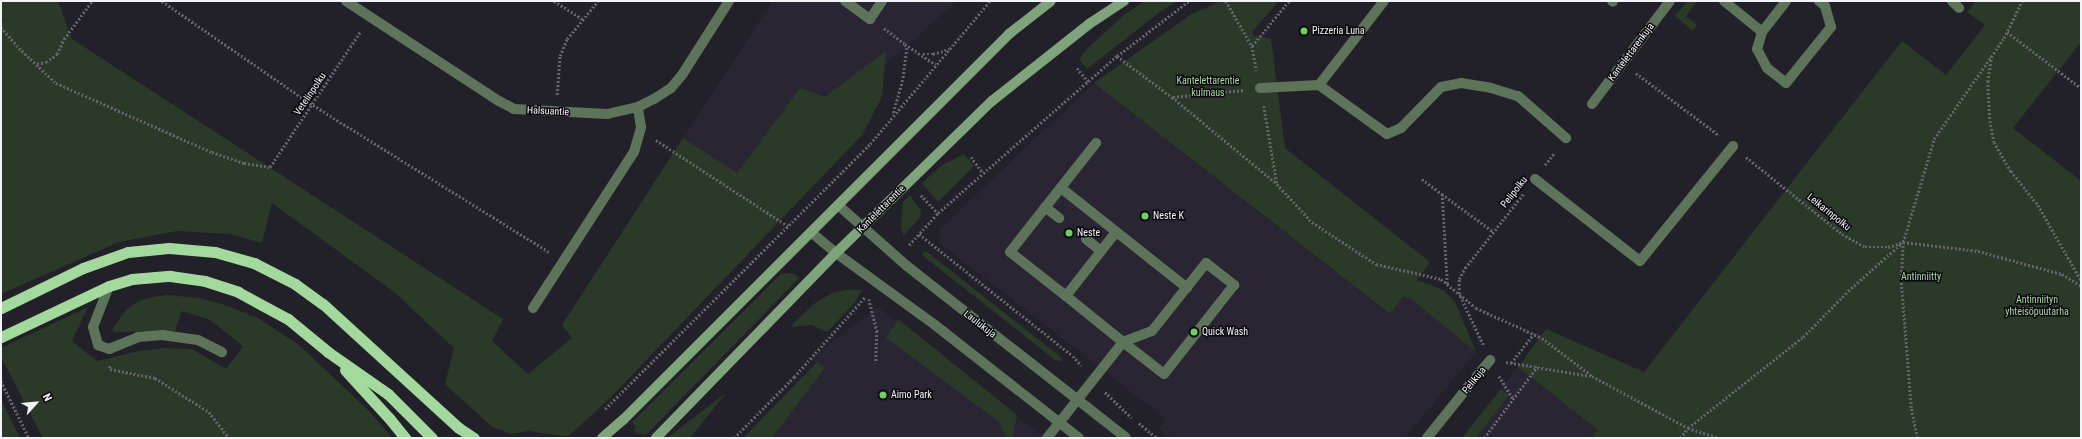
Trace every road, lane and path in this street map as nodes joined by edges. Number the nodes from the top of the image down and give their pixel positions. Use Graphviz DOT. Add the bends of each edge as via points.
graph roads {
  1 [pos="92,1"];
  2 [pos="162,1"];
  3 [pos="346,1"];
  4 [pos="554,1"];
  5 [pos="598,1"];
  6 [pos="729,1"];
  7 [pos="845,1"];
  8 [pos="882,1"];
  9 [pos="990,1"];
  10 [pos="1052,1"];
  11 [pos="1124,1"];
  12 [pos="1189,1"];
  13 [pos="1226,1"];
  14 [pos="1289,1"];
  15 [pos="1384,1"];
  16 [pos="1670,1"];
  17 [pos="1724,1"];
  18 [pos="1786,1"];
  19 [pos="1819,1"];
  20 [pos="2022,1"];
  21 [pos="583,19"];
  22 [pos="870,19"];
  23 [pos="1,28"];
  24 [pos="362,29"];
  25 [pos="1762,32"];
  26 [pos="2007,32"];
  27 [pos="905,44"];
  28 [pos="1252,46"];
  29 [pos="950,49"];
  30 [pos="923,54"];
  31 [pos="1117,56"];
  32 [pos="1992,56"];
  33 [pos="1622,63"];
  34 [pos="36,64"];
  35 [pos="936,65"];
  36 [pos="1077,68"];
  37 [pos="1088,81"];
  38 [pos="1319,85"];
  39 [pos="1260,88"];
  40 [pos="2081,88"];
  41 [pos="1172,97"];
  42 [pos="1592,104"];
  43 [pos="313,105"];
  44 [pos="638,107"];
  45 [pos="560,111"];
  46 [pos="1692,115"];
  47 [pos="893,117"];
  48 [pos="641,127"];
  49 [pos="1566,138"];
  50 [pos="1096,143"];
  51 [pos="1733,146"];
  52 [pos="970,157"];
  53 [pos="983,172"];
  54 [pos="1422,179"];
  55 [pos="1535,179"];
  56 [pos="1277,184"];
  57 [pos="1060,188"];
  58 [pos="1792,193"];
  59 [pos="1442,194"];
  60 [pos="838,205"];
  61 [pos="1045,207"];
  62 [pos="1060,218"];
  63 [pos="788,226"];
  64 [pos="863,226"];
  65 [pos="812,232"];
  66 [pos="1116,232"];
  67 [pos="1494,232"];
  68 [pos="1086,239"];
  69 [pos="1903,242"];
  70 [pos="1101,251"];
  71 [pos="836,253"];
  72 [pos="563,261"];
  73 [pos="2081,280"];
  74 [pos="1447,284"];
  75 [pos="109,286"];
  76 [pos="2081,286"];
  77 [pos="1187,288"];
  78 [pos="1459,294"];
  79 [pos="1066,296"];
  80 [pos="1,308"];
  81 [pos="533,308"];
  82 [pos="1534,334"];
  83 [pos="1,337"];
  84 [pos="1123,342"];
  85 [pos="109,349"];
  86 [pos="222,352"];
  87 [pos="328,352"];
  88 [pos="1490,360"];
  89 [pos="876,363"];
  90 [pos="1511,363"];
  91 [pos="1537,367"];
  92 [pos="1592,376"];
  93 [pos="1094,378"];
  94 [pos="1,381"];
  95 [pos="1078,399"];
  96 [pos="1514,400"];
  97 [pos="604,411"];
  98 [pos="1060,422"];
  99 [pos="1688,428"];
  100 [pos="29,438"];
  101 [pos="229,438"];
  102 [pos="405,438"];
  103 [pos="432,438"];
  104 [pos="474,438"];
  105 [pos="602,438"];
  106 [pos="656,438"];
  107 [pos="734,438"];
  108 [pos="1047,438"];
  109 [pos="1079,438"];
  110 [pos="1126,438"];
  111 [pos="1157,438"];
  112 [pos="1427,438"];
  113 [pos="1484,438"];
  114 [pos="1680,438"];
  115 [pos="1719,438"];
  116 [pos="1917,438"];
  1 -- 34 [label="path" via="64,39 57,54 46,62"];
  2 -- 43 [label="path"];
  3 -- 45 [label="street, Halsuantie" via="498,101 514,109"];
  4 -- 21 [label="path"];
  5 -- 21 [label="path"];
  6 -- 44 [label="street, Halsuantie" via="682,76 670,88"];
  7 -- 22 [label="street"];
  8 -- 22 [label="street"];
  9 -- 29 [label="path"];
  10 -- 60 [label="main road" via="1009,34"];
  11 -- 64 [label="main road, Kantelettarentie" via="1089,24 992,100"];
  12 -- 31 [label="path"];
  13 -- 28 [label="path"];
  14 -- 28 [label="path"];
  15 -- 38 [label="street"];
  16 -- 33 [label="street, Kantelettarenkuja"];
  17 -- 25 [label="street"];
  18 -- 25 [label="street"];
  19 -- 25 [label="street" via="1825,6 1830,27 1786,83 1767,68 1757,49"];
  20 -- 26 [label="path"];
  21 -- 45 [label="path" via="567,39 560,56 557,94"];
  22 -- 27 [label="path"];
  23 -- 34 [label="path"];
  24 -- 43 [label="path, Vetelinpolku"];
  26 -- 32 [label="path"];
  26 -- 40 [label="path"];
  27 -- 30 [label="path"];
  27 -- 47 [label="path" via="906,61"];
  28 -- 39 [label="path"];
  29 -- 30 [label="path"];
  29 -- 35 [label="path"];
  30 -- 35 [label="path"];
  31 -- 37 [label="path"];
  31 -- 41 [label="path"];
  32 -- 69 [label="path" via="1934,139"];
  32 -- 73 [label="path" via="1988,81 1994,142 2011,170 2038,205"];
  33 -- 42 [label="street, Kantelettarenkuja"];
  33 -- 46 [label="path"];
  34 -- 43 [label="path, Vetelinpolku" via="56,83 142,122 212,152 244,163 270,167"];
  35 -- 47 [label="path"];
  36 -- 37 [label="path"];
  37 -- 53 [label="path"];
  38 -- 39 [label="street"];
  38 -- 49 [label="street" via="1387,134 1402,128 1441,87 1461,83 1518,96"];
  39 -- 41 [label="path"];
  39 -- 56 [label="path"];
  41 -- 56 [label="path"];
  43 -- 72 [label="path"];
  44 -- 45 [label="street, Halsuantie" via="607,114"];
  44 -- 48 [label="street"];
  47 -- 63 [label="path" via="870,144"];
  48 -- 63 [label="path" via="650,136"];
  48 -- 72 [label="street" via="634,152"];
  49 -- 55 [label="path, Pelipolku"];
  50 -- 57 [label="street"];
  51 -- 55 [label="street" via="1640,260"];
  52 -- 53 [label="path"];
  53 -- 93 [label="path" via="919,234 1073,356"];
  54 -- 59 [label="path"];
  55 -- 67 [label="path, Pelipolku"];
  56 -- 74 [label="path" via="1312,222 1376,264 1441,279"];
  57 -- 61 [label="street"];
  57 -- 66 [label="street"];
  58 -- 69 [label="path, Leikarinpolku" via="1842,234 1865,247 1888,247"];
  59 -- 67 [label="path"];
  59 -- 74 [label="path"];
  60 -- 64 [label="street, Laulukuja"];
  60 -- 65 [label="main road"];
  61 -- 62 [label="street"];
  61 -- 79 [label="street" via="1010,252"];
  63 -- 97 [label="path"];
  64 -- 71 [label="main road, Kantelettarentie"];
  64 -- 95 [label="street, Laulukuja" via="907,266"];
  65 -- 71 [label="street"];
  65 -- 105 [label="main road"];
  66 -- 70 [label="street"];
  66 -- 77 [label="street"];
  67 -- 78 [label="path, Pelipolku" via="1465,268 1459,279"];
  68 -- 70 [label="street"];
  69 -- 76 [label="path" via="1978,251 2062,274"];
  69 -- 99 [label="path" via="1848,291 1803,337"];
  69 -- 116 [label="path" via="1901,280 1911,408"];
  70 -- 79 [label="street"];
  71 -- 98 [label="street"];
  71 -- 106 [label="main road, Kantelettarentie"];
  72 -- 81 [label="street"];
  74 -- 78 [label="path"];
  75 -- 83 [label="highway"];
  75 -- 85 [label="street" via="93,327 98,345"];
  75 -- 87 [label="highway" via="132,279 170,276 205,281 238,292 288,320"];
  77 -- 84 [label="street" via="1152,331"];
  77 -- 84 [label="street" via="1206,263 1234,285 1164,374"];
  78 -- 82 [label="path" via="1482,311"];
  78 -- 88 [label="path, Pelikuja"];
  79 -- 84 [label="street"];
  80 -- 104 [label="highway" via="83,268 128,252 169,248 215,252 254,263 295,284 323,304 459,428"];
  82 -- 90 [label="path"];
  82 -- 92 [label="path"];
  84 -- 93 [label="street"];
  85 -- 86 [label="street" via="138,337 162,335 198,340"];
  85 -- 101 [label="path" via="110,370 155,378 209,412"];
  87 -- 102 [label="highway"];
  87 -- 103 [label="highway" via="388,394"];
  88 -- 90 [label="path"];
  88 -- 96 [label="path"];
  88 -- 112 [label="street, Pelikuja"];
  89 -- 107 [label="path" via="877,331 868,294 794,377"];
  90 -- 91 [label="path"];
  91 -- 92 [label="path"];
  91 -- 96 [label="path"];
  92 -- 99 [label="path"];
  93 -- 95 [label="street"];
  93 -- 111 [label="path" via="1111,398"];
  94 -- 100 [label="path"];
  95 -- 98 [label="street"];
  95 -- 110 [label="street, Laulukuja"];
  96 -- 113 [label="path"];
  98 -- 108 [label="street"];
  98 -- 109 [label="street"];
  99 -- 114 [label="path"];
  99 -- 115 [label="path"];
}
